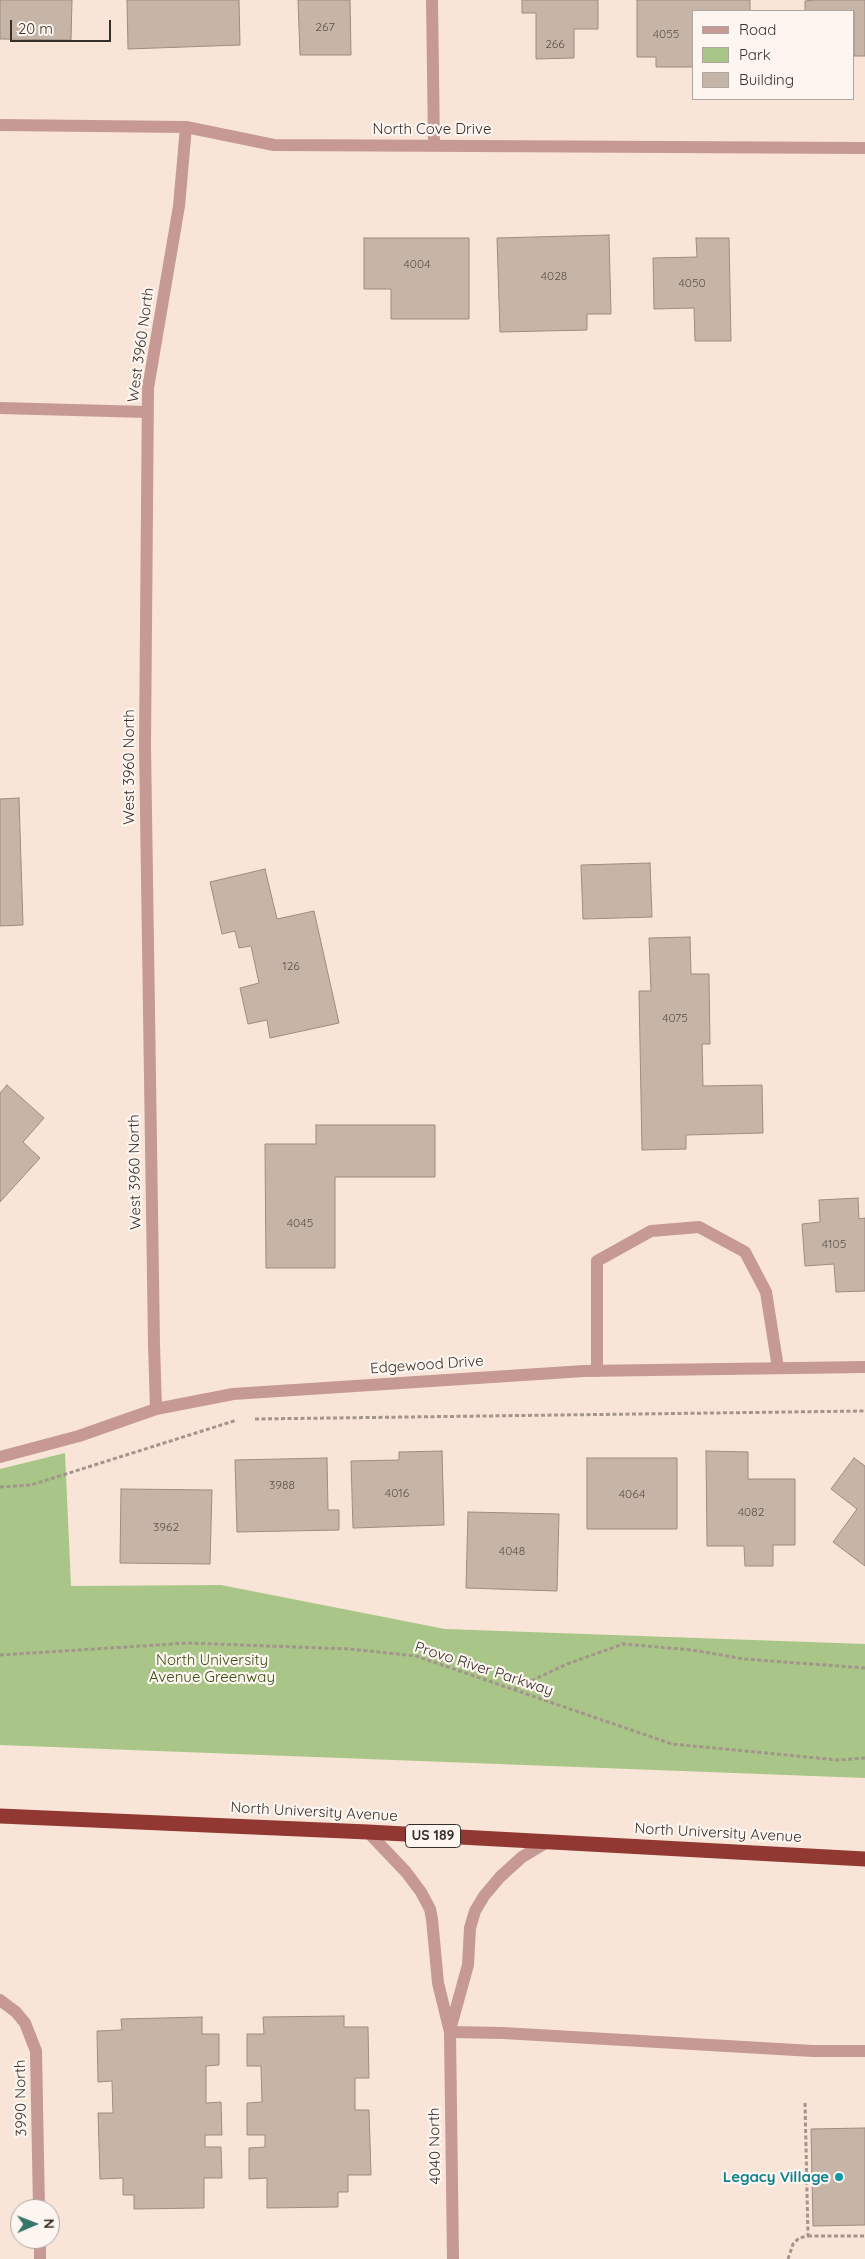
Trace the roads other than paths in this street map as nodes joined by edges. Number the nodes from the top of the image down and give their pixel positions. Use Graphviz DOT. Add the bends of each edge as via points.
graph roads {
  1 [pos="432,0"];
  2 [pos="0,125"];
  3 [pos="186,127"];
  4 [pos="434,145"];
  5 [pos="865,148"];
  6 [pos="0,408"];
  7 [pos="148,412"];
  8 [pos="865,1367"];
  9 [pos="778,1368"];
  10 [pos="597,1371"];
  11 [pos="156,1409"];
  12 [pos="0,1457"];
  13 [pos="0,1816"];
  14 [pos="368,1832"];
  15 [pos="547,1842"];
  16 [pos="865,1859"];
  17 [pos="0,2000"];
  18 [pos="450,2032"];
  19 [pos="865,2051"];
  20 [pos="39,2199"];
  21 [pos="453,2259"];
  1 -- 4 [label="street"];
  2 -- 3 [label="street, North Cove Drive"];
  3 -- 4 [label="street, North Cove Drive" via="274,145"];
  3 -- 7 [label="street, West 3960 North" via="179,206 148,388"];
  4 -- 5 [label="street, North Cove Drive"];
  6 -- 7 [label="street"];
  7 -- 11 [label="street, West 3960 North" via="145,745"];
  8 -- 9 [label="street, Edgewood Drive"];
  9 -- 10 [label="street, Edgewood Drive"];
  9 -- 10 [label="street" via="766,1292 745,1252 700,1227 651,1231 597,1261"];
  10 -- 11 [label="street, Edgewood Drive" via="233,1394"];
  11 -- 12 [label="street, Edgewood Drive" via="79,1436"];
  13 -- 14 [label="highway, North University Avenue / US 189"];
  14 -- 15 [label="highway, North University Avenue / US 189"];
  14 -- 18 [label="street, 4040 North" via="406,1872 430,1909 438,1984"];
  15 -- 16 [label="highway, North University Avenue / US 189"];
  15 -- 18 [label="street, 4040 North" via="522,1857 500,1877 475,1911 470,1928 468,1965"];
  17 -- 20 [label="street, 3990 North" via="25,2024 36,2051"];
  18 -- 19 [label="street"];
  18 -- 21 [label="street, 4040 North"];
}
